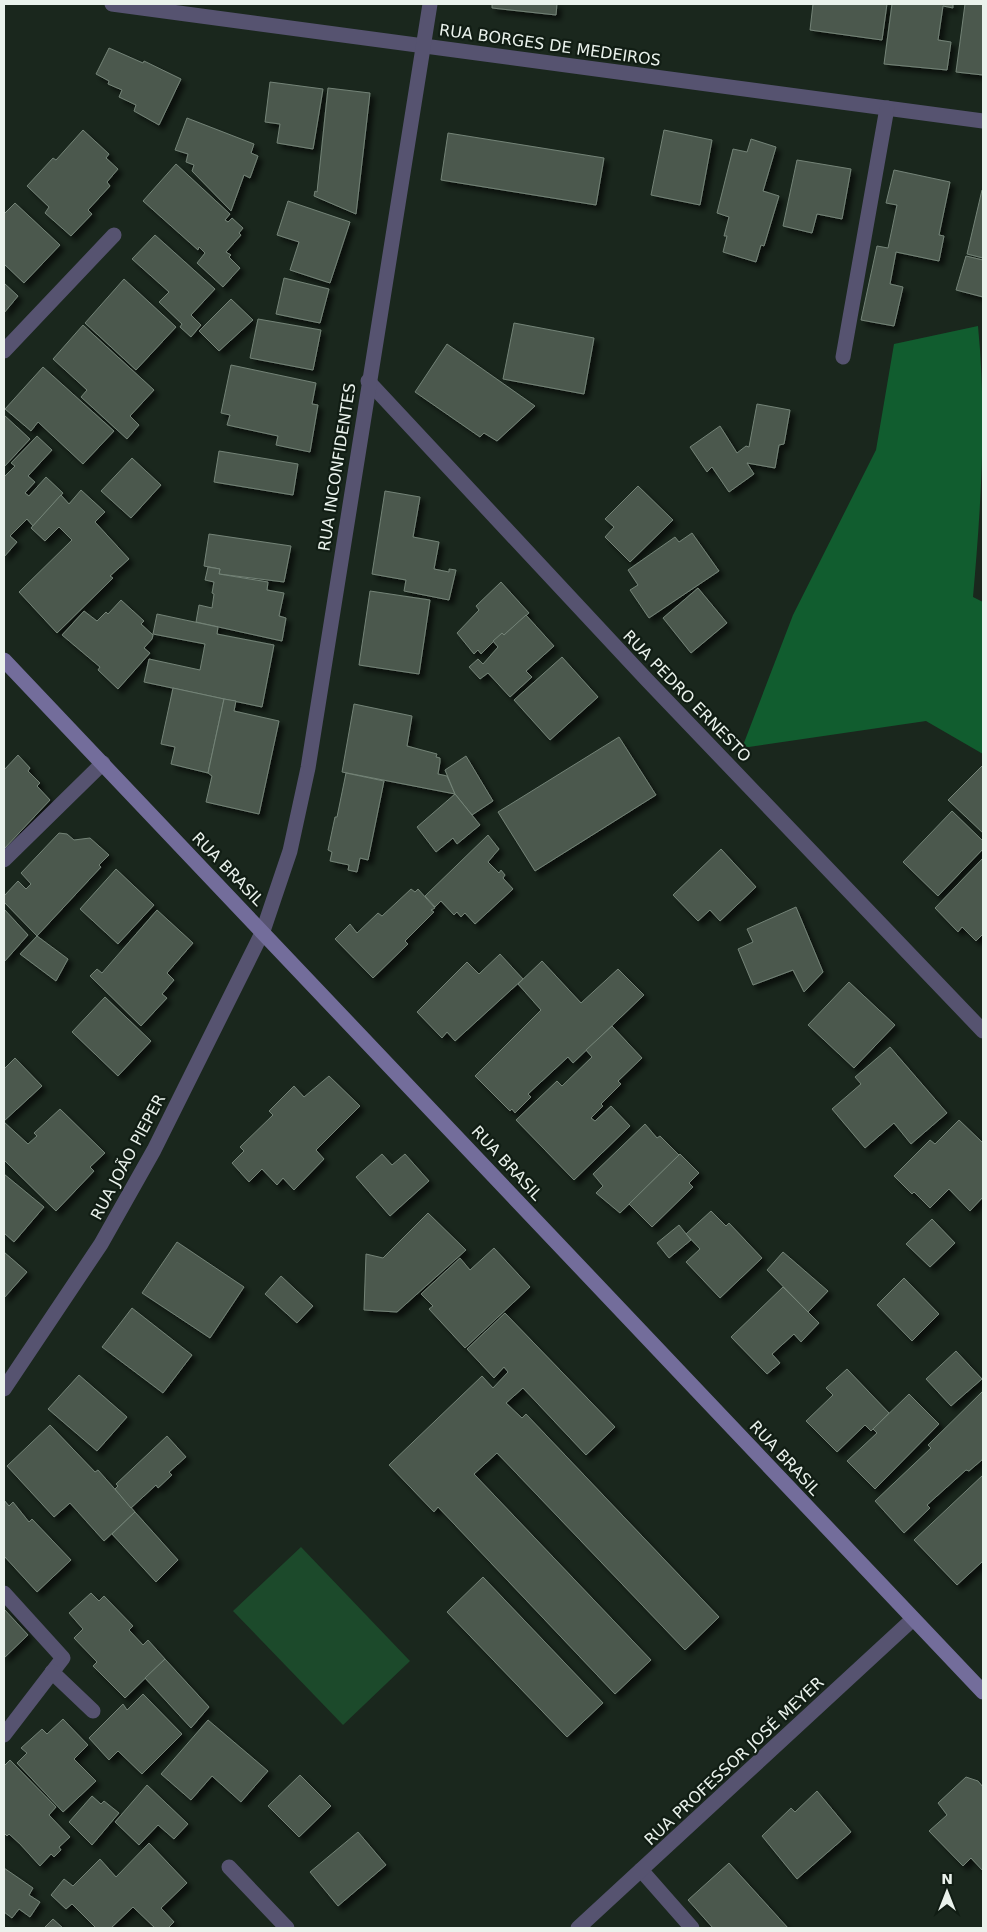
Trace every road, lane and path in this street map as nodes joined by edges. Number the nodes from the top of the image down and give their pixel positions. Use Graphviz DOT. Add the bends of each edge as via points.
graph roads {
  1 [pos="112,4"];
  2 [pos="430,4"];
  3 [pos="423,46"];
  4 [pos="887,108"];
  5 [pos="983,121"];
  6 [pos="114,235"];
  7 [pos="4,350"];
  8 [pos="843,356"];
  9 [pos="368,381"];
  10 [pos="4,660"];
  11 [pos="103,763"];
  12 [pos="4,860"];
  13 [pos="263,931"];
  14 [pos="983,1031"];
  15 [pos="4,1389"];
  16 [pos="4,1593"];
  17 [pos="913,1620"];
  18 [pos="52,1672"];
  19 [pos="983,1692"];
  20 [pos="93,1711"];
  21 [pos="4,1735"];
  22 [pos="229,1867"];
  23 [pos="641,1870"];
  24 [pos="287,1928"];
  25 [pos="578,1928"];
  26 [pos="692,1928"];
  1 -- 3 [label="street, RUA BORGES DE MEDEIROS"];
  2 -- 3 [label="street, RUA INCONFIDENTES"];
  3 -- 4 [label="street, RUA BORGES DE MEDEIROS"];
  3 -- 9 [label="street, RUA INCONFIDENTES"];
  4 -- 5 [label="street, RUA BORGES DE MEDEIROS"];
  4 -- 8 [label="street"];
  6 -- 7 [label="street"];
  9 -- 13 [label="street, RUA INCONFIDENTES" via="308,768 290,851"];
  9 -- 14 [label="street, RUA PEDRO ERNESTO"];
  10 -- 11 [label="street, RUA BRASIL"];
  11 -- 12 [label="street"];
  11 -- 13 [label="street, RUA BRASIL"];
  13 -- 15 [label="street, RUA JOÃO PIEPER" via="154,1150 101,1244"];
  13 -- 17 [label="street, RUA BRASIL"];
  16 -- 18 [label="street" via="64,1658"];
  17 -- 19 [label="street, RUA BRASIL"];
  17 -- 23 [label="street, RUA PROFESSOR JOSÉ MEYER"];
  18 -- 20 [label="street"];
  18 -- 21 [label="street"];
  22 -- 24 [label="street"];
  23 -- 25 [label="street, RUA PROFESSOR JOSÉ MEYER"];
  23 -- 26 [label="street"];
}
